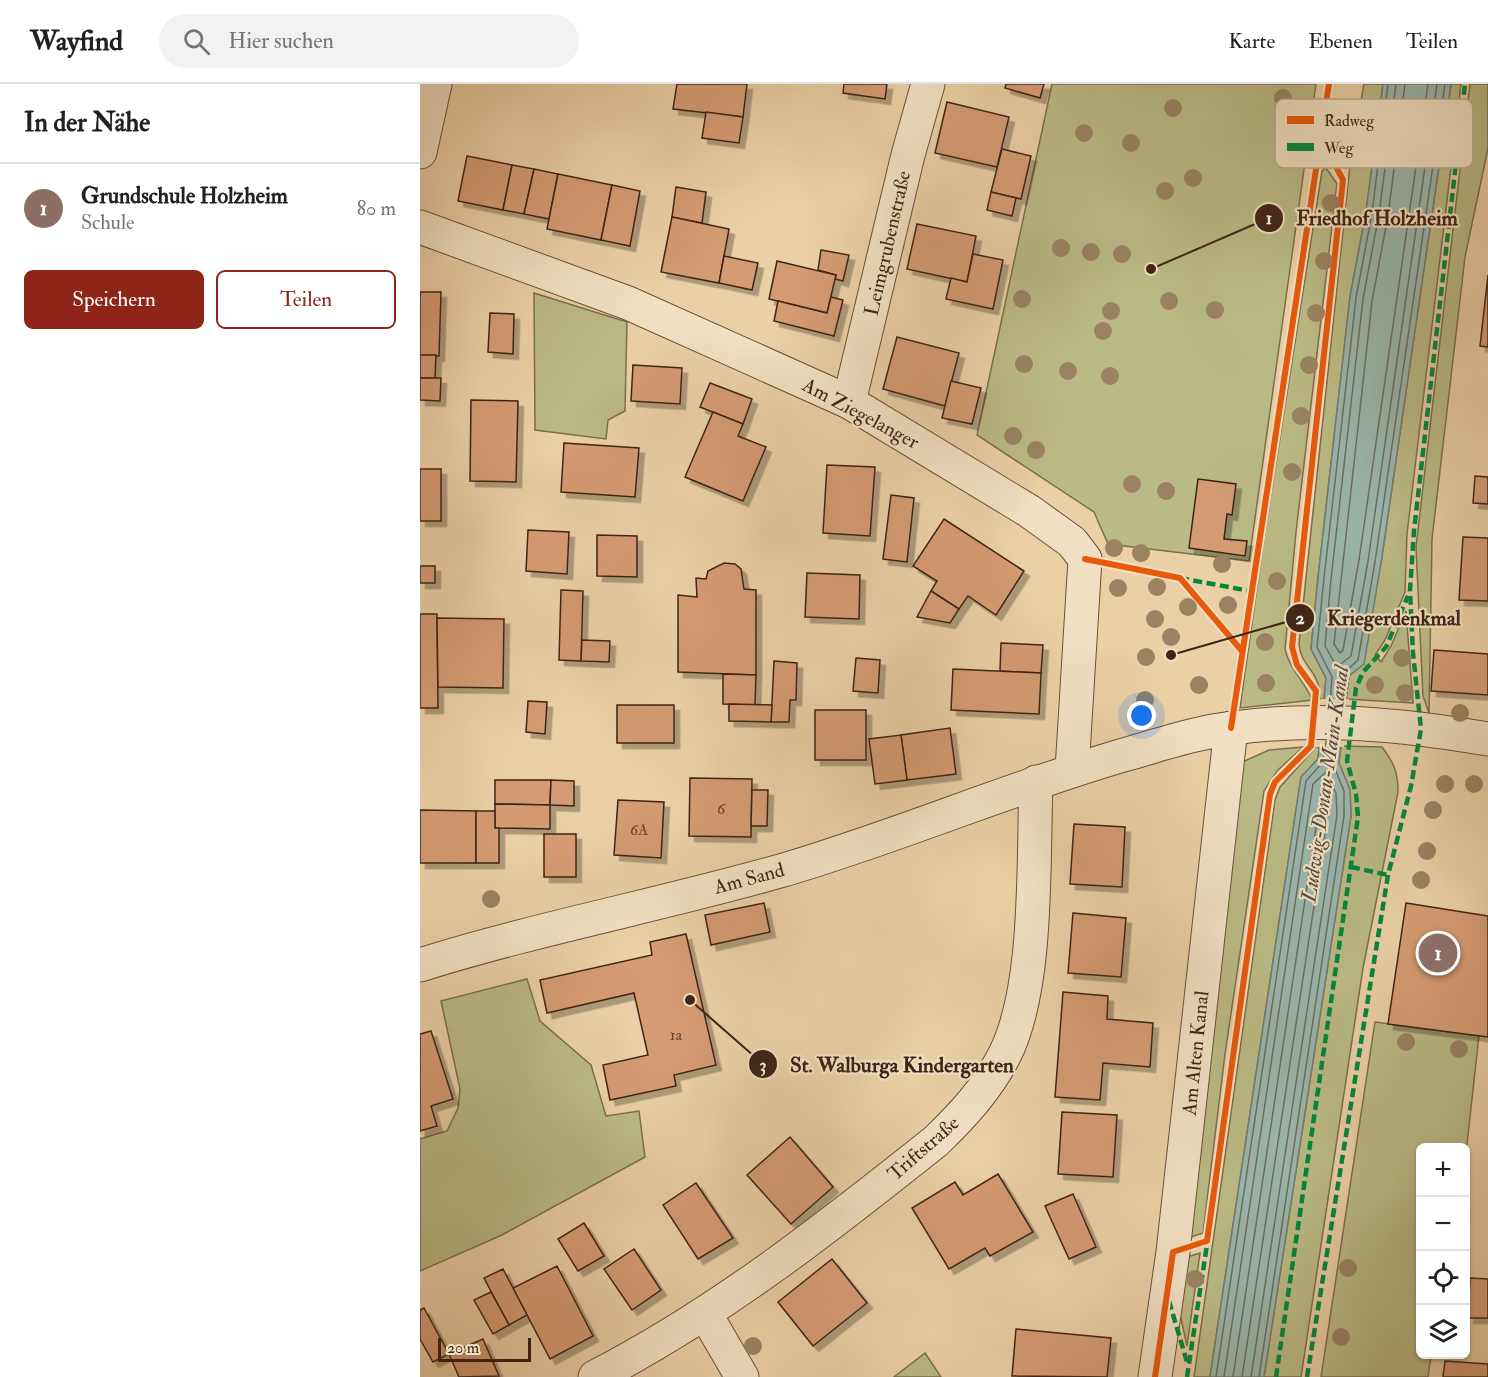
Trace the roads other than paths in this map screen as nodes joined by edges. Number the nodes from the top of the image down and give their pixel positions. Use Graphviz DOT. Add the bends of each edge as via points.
graph roads {
  1 [pos="435,84"];
  2 [pos="928,84"];
  3 [pos="420,152"];
  4 [pos="420,227"];
  5 [pos="849,402"];
  6 [pos="1231,728"];
  7 [pos="1488,739"];
  8 [pos="1072,770"];
  9 [pos="1036,782"];
  10 [pos="420,965"];
  11 [pos="706,1315"];
  12 [pos="595,1377"];
  13 [pos="742,1377"];
  14 [pos="1155,1377"];
  1 -- 3 [label="street"];
  2 -- 5 [label="street, Leimgrubenstraße"];
  4 -- 5 [label="street, Am Ziegelanger" via="628,303"];
  5 -- 8 [label="street, Am Ziegelanger" via="1029,511 1072,542 1085,559"];
  6 -- 7 [label="street, Am Sand" via="1330,722"];
  6 -- 8 [label="street, Am Sand"];
  6 -- 14 [label="street, Am Alten Kanal" via="1173,1252"];
  8 -- 9 [label="street, Am Sand"];
  9 -- 10 [label="street, Am Sand" via="781,871"];
  9 -- 11 [label="street, Triftstraße" via="1027,974 1004,1055 972,1102 936,1141 759,1279"];
  11 -- 12 [label="street, Triftstraße"];
  11 -- 13 [label="street"];
}
